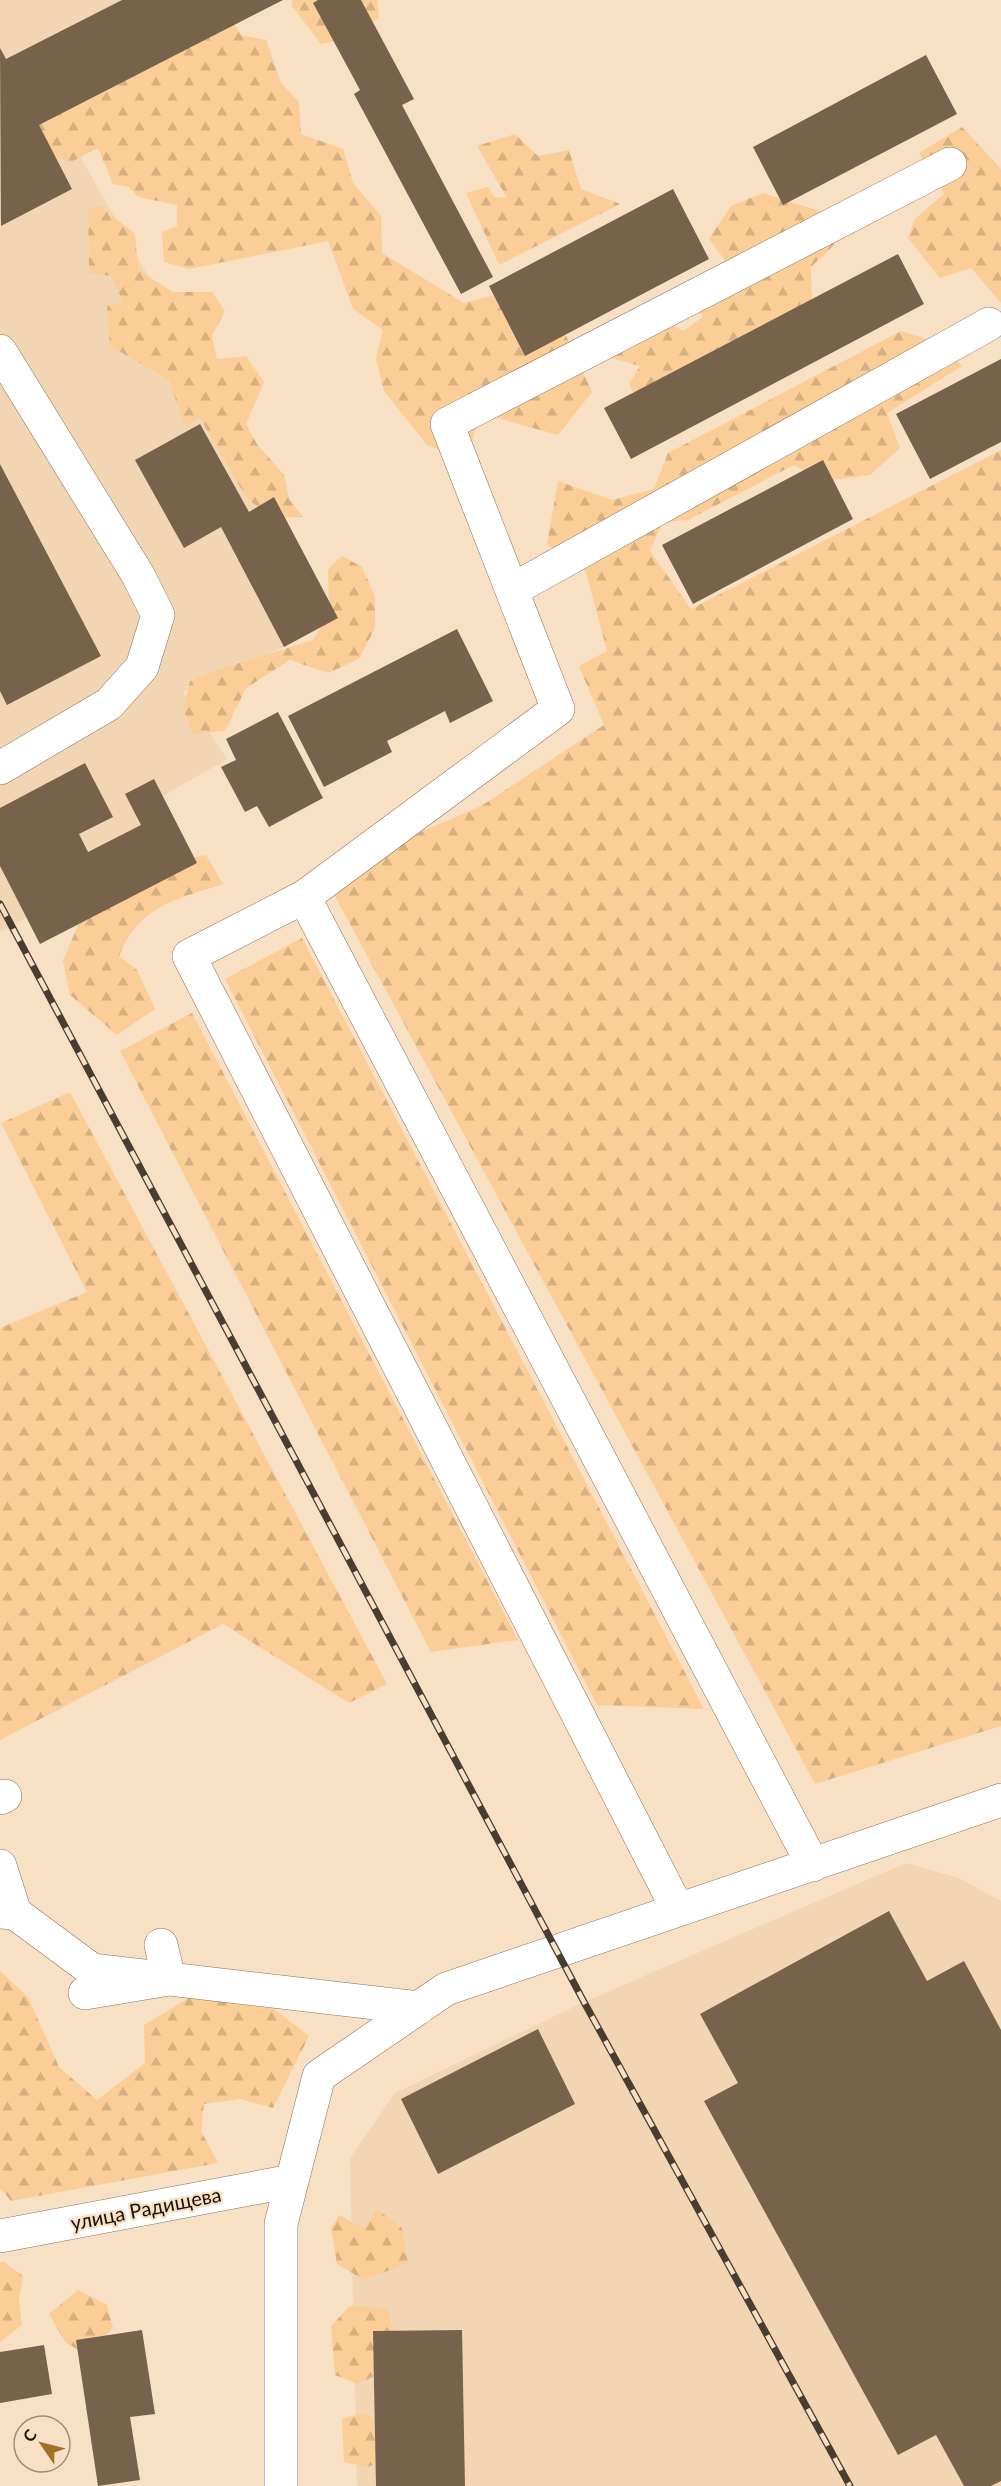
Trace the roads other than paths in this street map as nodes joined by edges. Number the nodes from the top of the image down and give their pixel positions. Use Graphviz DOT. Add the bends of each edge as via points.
graph roads {
  1 [pos="950,164"];
  2 [pos="989,324"];
  3 [pos="0,351"];
  4 [pos="512,590"];
  5 [pos="0,768"];
  6 [pos="304,897"];
  7 [pos="1001,1800"];
  8 [pos="813,1865"];
  9 [pos="0,1866"];
  10 [pos="678,1910"];
  11 [pos="8,1912"];
  12 [pos="161,1945"];
  13 [pos="169,1979"];
  14 [pos="85,1993"];
  15 [pos="419,2008"];
  16 [pos="292,2181"];
  17 [pos="0,2236"];
  18 [pos="281,2486"];
  1 -- 4 [label="street" via="447,424"];
  2 -- 4 [label="street"];
  3 -- 5 [label="street" via="138,575 158,615 142,667 109,704"];
  4 -- 6 [label="street" via="558,709"];
  6 -- 8 [label="street"];
  6 -- 10 [label="street" via="189,956"];
  7 -- 8 [label="street"];
  8 -- 10 [label="street"];
  9 -- 11 [label="street"];
  10 -- 15 [label="street" via="447,1989"];
  11 -- 13 [label="street" via="92,1970"];
  12 -- 13 [label="street"];
  13 -- 14 [label="street"];
  13 -- 15 [label="street"];
  15 -- 16 [label="street" via="320,2076"];
  16 -- 17 [label="street, улица Радищева"];
  16 -- 18 [label="street" via="281,2224"];
}
